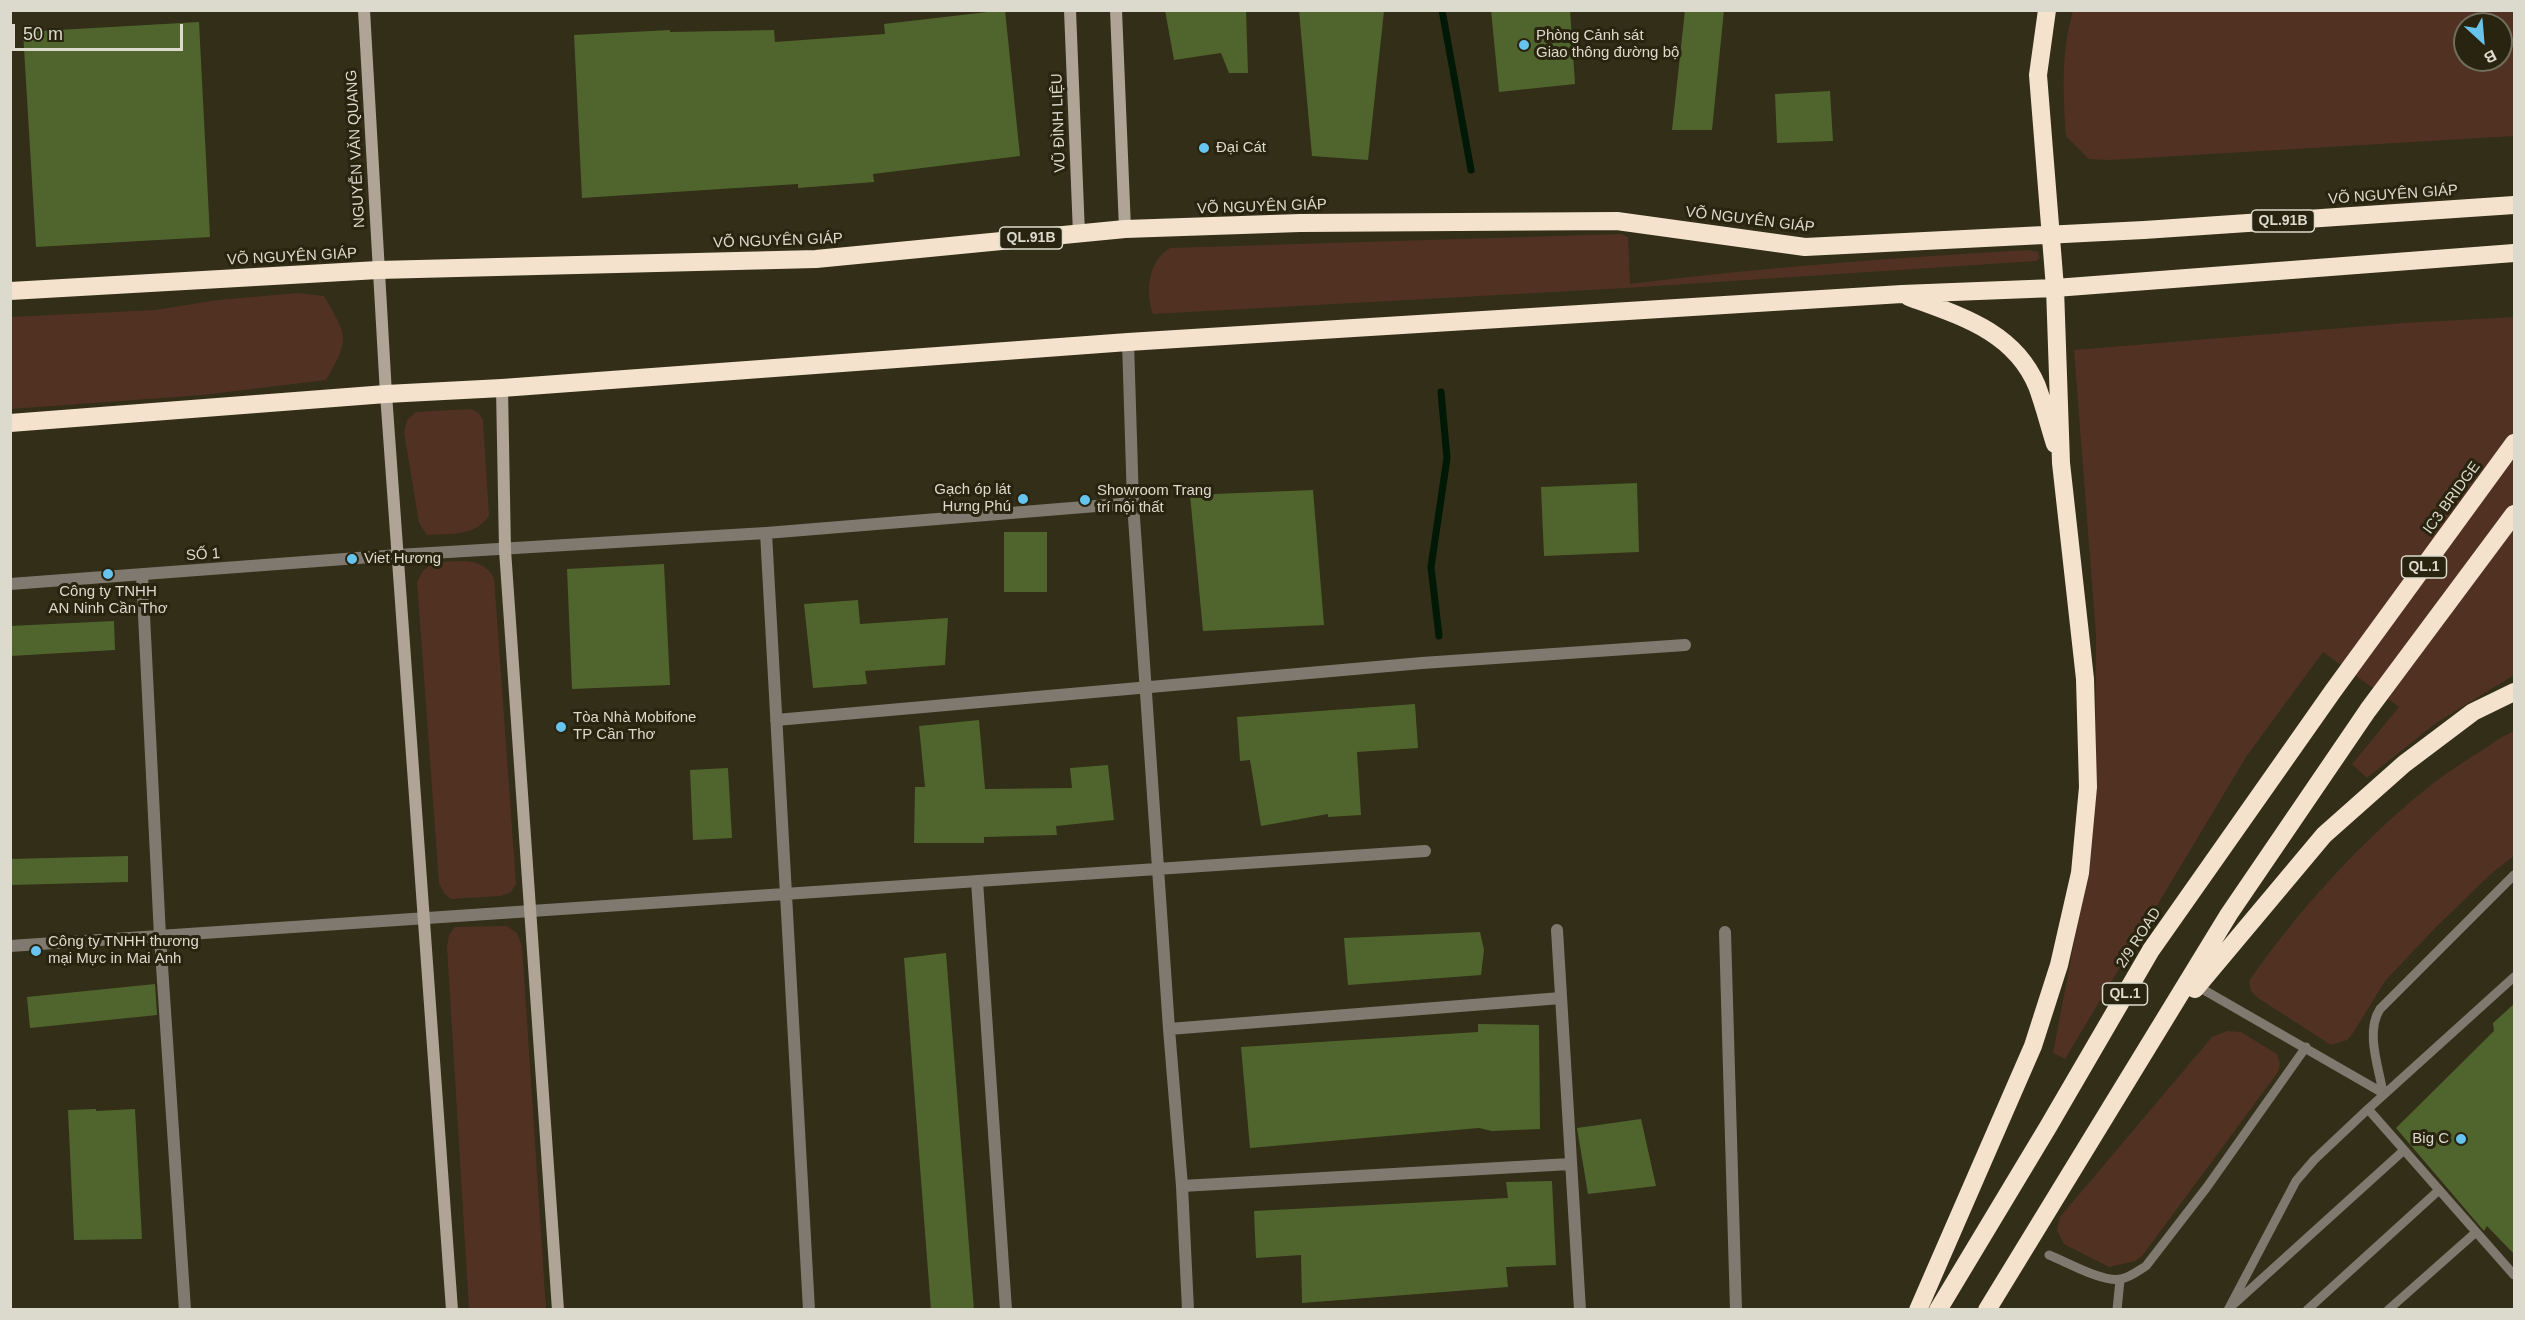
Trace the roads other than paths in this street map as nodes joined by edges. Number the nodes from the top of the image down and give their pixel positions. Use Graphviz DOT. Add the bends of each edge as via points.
graph roads {
  1 [pos="364,10"];
  2 [pos="1070,10"];
  3 [pos="1116,10"];
  4 [pos="2047,10"];
  5 [pos="2514,205"];
  6 [pos="1125,229"];
  7 [pos="1079,234"];
  8 [pos="2051,235"];
  9 [pos="2514,253"];
  10 [pos="378,270"];
  11 [pos="2055,288"];
  12 [pos="10,291"];
  13 [pos="1902,294"];
  14 [pos="1128,342"];
  15 [pos="502,388"];
  16 [pos="386,394"];
  17 [pos="10,423"];
  18 [pos="2514,443"];
  19 [pos="2061,463"];
  20 [pos="1133,503"];
  21 [pos="2514,514"];
  22 [pos="766,533"];
  23 [pos="505,550"];
  24 [pos="398,555"];
  25 [pos="142,574"];
  26 [pos="10,584"];
  27 [pos="1685,645"];
  28 [pos="1146,688"];
  29 [pos="2333,691"];
  30 [pos="2514,692"];
  31 [pos="776,720"];
  32 [pos="1425,851"];
  33 [pos="1158,869"];
  34 [pos="2514,875"];
  35 [pos="977,881"];
  36 [pos="786,894"];
  37 [pos="531,911"];
  38 [pos="424,918"];
  39 [pos="1557,930"];
  40 [pos="1725,932"];
  41 [pos="160,936"];
  42 [pos="10,946"];
  43 [pos="2514,977"];
  44 [pos="2197,986"];
  45 [pos="1561,998"];
  46 [pos="1169,1029"];
  47 [pos="2306,1047"];
  48 [pos="2383,1093"];
  49 [pos="2368,1109"];
  50 [pos="2088,1146"];
  51 [pos="2403,1151"];
  52 [pos="1570,1164"];
  53 [pos="1182,1186"];
  54 [pos="2438,1191"];
  55 [pos="2475,1233"];
  56 [pos="2049,1255"];
  57 [pos="2514,1275"];
  58 [pos="2120,1280"];
  59 [pos="2228,1309"];
  60 [pos="185,1310"];
  61 [pos="452,1310"];
  62 [pos="558,1310"];
  63 [pos="808,1310"];
  64 [pos="1006,1310"];
  65 [pos="1188,1310"];
  66 [pos="1580,1310"];
  67 [pos="1736,1310"];
  68 [pos="1918,1310"];
  69 [pos="1938,1310"];
  70 [pos="1987,1310"];
  71 [pos="2117,1310"];
  72 [pos="2307,1310"];
  73 [pos="2388,1310"];
  1 -- 10 [label="street, NGUYỄN VĂN QUANG"];
  2 -- 7 [label="street, VŨ ĐÌNH LIỆU"];
  3 -- 6 [label="street"];
  4 -- 8 [label="highway" via="2038,75"];
  5 -- 8 [label="highway, VÕ NGUYÊN GIÁP / QL.91B"];
  6 -- 7 [label="highway, VÕ NGUYÊN GIÁP / QL.91B"];
  6 -- 8 [label="highway, VÕ NGUYÊN GIÁP / QL.91B" via="1617,221 1805,247"];
  7 -- 10 [label="highway, VÕ NGUYÊN GIÁP / QL.91B" via="816,260"];
  8 -- 11 [label="highway"];
  9 -- 11 [label="highway"];
  10 -- 12 [label="highway, VÕ NGUYÊN GIÁP / QL.91B"];
  10 -- 16 [label="street, NGUYỄN VĂN QUANG"];
  11 -- 13 [label="highway"];
  11 -- 19 [label="highway"];
  13 -- 14 [label="highway"];
  13 -- 19 [label="highway" via="1996,333 2036,385"];
  14 -- 15 [label="highway"];
  14 -- 20 [label="street"];
  15 -- 16 [label="highway"];
  15 -- 23 [label="street"];
  16 -- 17 [label="highway"];
  16 -- 24 [label="street, NGUYỄN VĂN QUANG"];
  18 -- 29 [label="highway, IC3 BRIDGE / QL.1"];
  19 -- 68 [label="highway" via="2085,679 2088,787 2080,873 2059,965 2033,1046"];
  20 -- 22 [label="street, SỐ 1"];
  20 -- 28 [label="street"];
  21 -- 50 [label="highway, QL.1" via="2368,710 2229,914"];
  22 -- 23 [label="street, SỐ 1"];
  22 -- 31 [label="street"];
  23 -- 24 [label="street, SỐ 1"];
  23 -- 37 [label="street"];
  24 -- 25 [label="street, SỐ 1"];
  24 -- 38 [label="street, NGUYỄN VĂN QUANG"];
  25 -- 26 [label="street, SỐ 1"];
  25 -- 41 [label="street"];
  27 -- 28 [label="street"];
  28 -- 31 [label="street"];
  28 -- 33 [label="street"];
  29 -- 69 [label="highway, 2/9 ROAD / QL.1" via="2151,950"];
  30 -- 44 [label="highway" via="2465,718 2404,764 2324,835"];
  31 -- 36 [label="street"];
  32 -- 33 [label="street"];
  33 -- 35 [label="street"];
  33 -- 46 [label="street"];
  34 -- 48 [label="lane" via="2380,1009 2373,1029"];
  35 -- 36 [label="street"];
  35 -- 64 [label="street"];
  36 -- 37 [label="street"];
  36 -- 63 [label="street"];
  37 -- 38 [label="street"];
  37 -- 62 [label="street"];
  38 -- 41 [label="street"];
  38 -- 61 [label="street, NGUYỄN VĂN QUANG"];
  39 -- 45 [label="street"];
  40 -- 67 [label="street"];
  41 -- 42 [label="street"];
  41 -- 60 [label="street"];
  43 -- 48 [label="lane"];
  44 -- 47 [label="lane"];
  44 -- 50 [label="highway"];
  45 -- 46 [label="street"];
  45 -- 52 [label="street"];
  46 -- 53 [label="street"];
  47 -- 48 [label="lane"];
  47 -- 58 [label="lane" via="2146,1266"];
  48 -- 49 [label="lane"];
  49 -- 51 [label="lane"];
  49 -- 59 [label="lane" via="2296,1182"];
  50 -- 70 [label="highway, QL.1"];
  51 -- 54 [label="lane"];
  51 -- 59 [label="lane"];
  52 -- 53 [label="street"];
  52 -- 66 [label="street"];
  53 -- 65 [label="street"];
  54 -- 55 [label="lane"];
  54 -- 72 [label="lane"];
  55 -- 57 [label="lane"];
  55 -- 73 [label="lane"];
  56 -- 58 [label="lane" via="2105,1278"];
  58 -- 71 [label="lane"];
}
